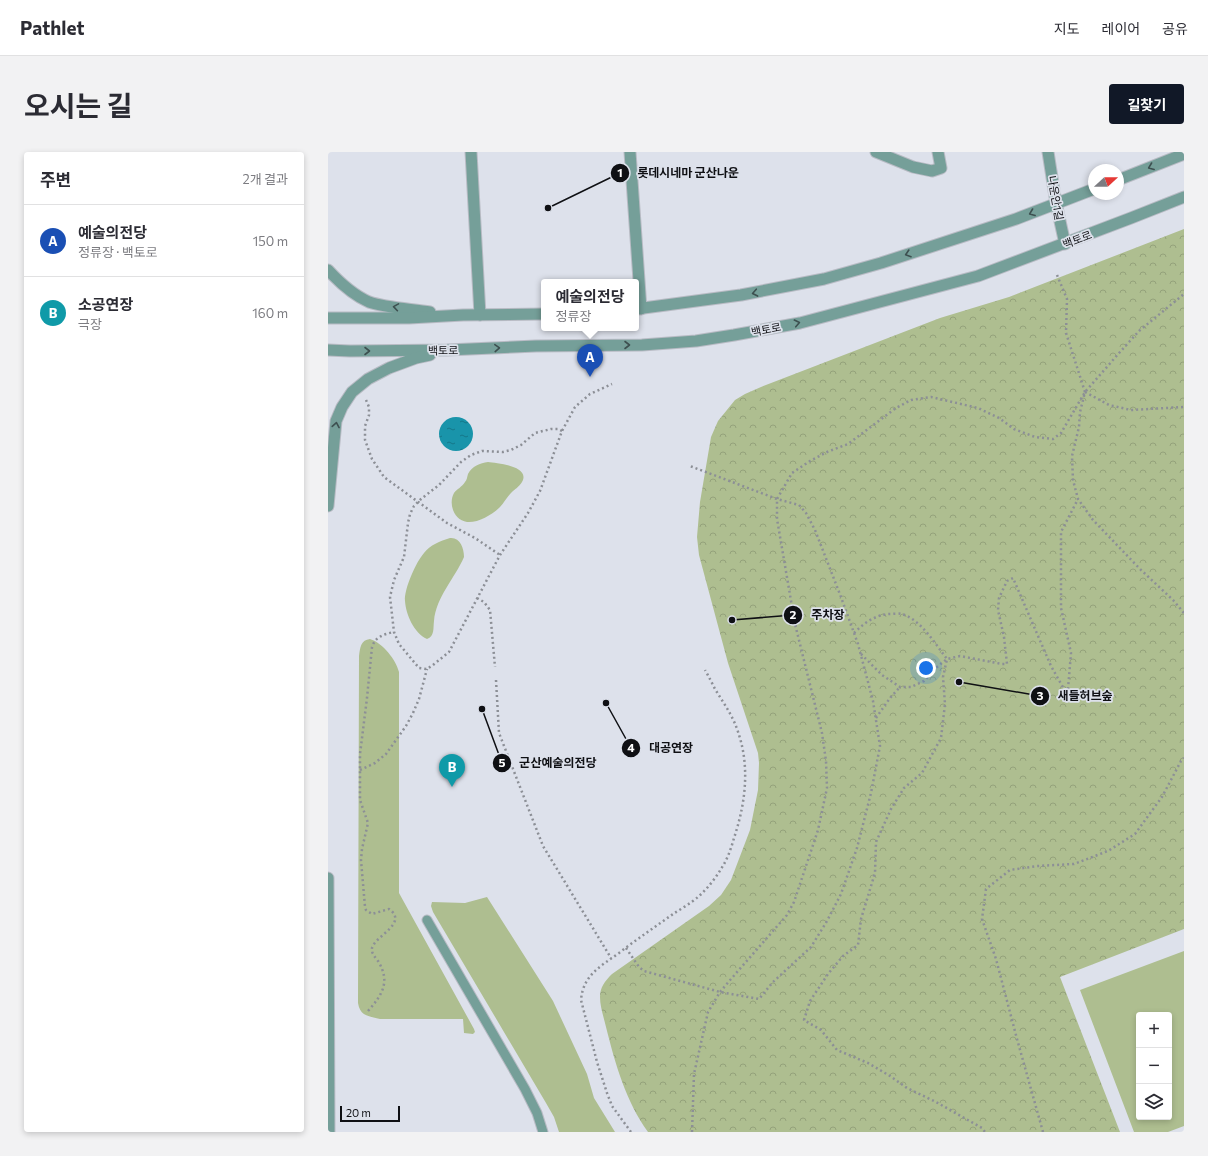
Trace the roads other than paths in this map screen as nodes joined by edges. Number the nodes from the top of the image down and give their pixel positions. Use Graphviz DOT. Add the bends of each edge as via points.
graph roads {
  1 [pos="471,152"];
  2 [pos="630,152"];
  3 [pos="876,152"];
  4 [pos="938,152"];
  5 [pos="1048,152"];
  6 [pos="1184,154"];
  7 [pos="1124,178"];
  8 [pos="1088,191"];
  9 [pos="1184,197"];
  10 [pos="1056,203"];
  11 [pos="1065,244"];
  12 [pos="328,270"];
  13 [pos="637,279"];
  14 [pos="639,309"];
  15 [pos="541,314"];
  16 [pos="463,315"];
  17 [pos="480,315"];
  18 [pos="328,318"];
  19 [pos="328,350"];
  20 [pos="447,350"];
  21 [pos="328,506"];
  22 [pos="328,878"];
  23 [pos="427,920"];
  24 [pos="330,1132"];
  25 [pos="543,1132"];
  1 -- 17 [label="street"];
  2 -- 13 [label="street"];
  3 -- 4 [label="street" via="913,167 932,171 941,168"];
  5 -- 10 [label="street, 나운안1길"];
  6 -- 7 [label="street, one-way"];
  8 -- 10 [label="street"];
  9 -- 11 [label="street, 백토로"];
  10 -- 11 [label="street, 나운안1길"];
  10 -- 14 [label="street, one-way" via="881,263 824,279 741,295"];
  20 -- 11 [label="street, 백토로, one-way" via="642,345 734,335 800,323 920,292 978,276"];
  16 -- 12 [label="street, one-way" via="396,308 370,302 345,287"];
  15 -- 17 [label="street"];
  16 -- 17 [label="street"];
  16 -- 18 [label="street"];
  19 -- 20 [label="street, 백토로, one-way"];
  21 -- 20 [label="street, one-way" via="336,421 352,392 368,379 389,368"];
  22 -- 24 [label="street"];
  23 -- 25 [label="lane" via="525,1089"];
}
